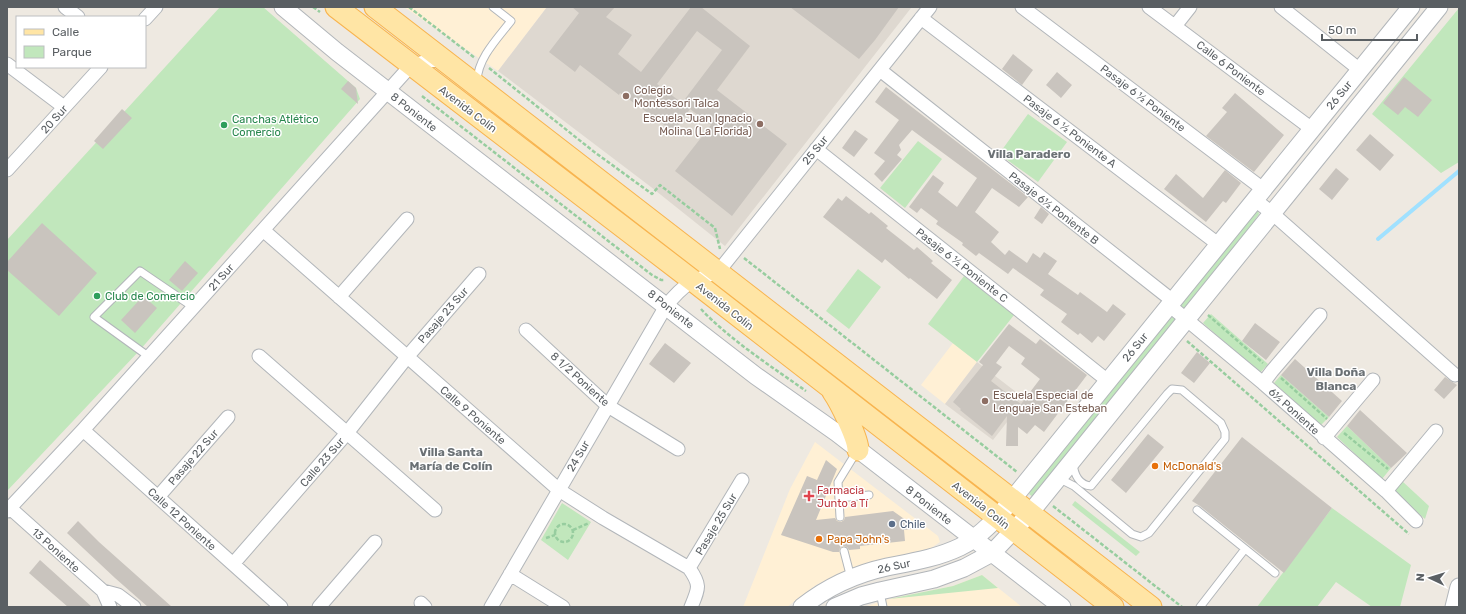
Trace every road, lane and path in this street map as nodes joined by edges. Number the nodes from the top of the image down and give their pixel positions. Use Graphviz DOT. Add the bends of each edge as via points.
graph roads {
  1 [pos="65,7"];
  2 [pos="156,7"];
  3 [pos="283,7"];
  4 [pos="336,7"];
  5 [pos="375,7"];
  6 [pos="409,7"];
  7 [pos="493,7"];
  8 [pos="1022,7"];
  9 [pos="1149,7"];
  10 [pos="1190,7"];
  11 [pos="1281,7"];
  12 [pos="1439,7"];
  13 [pos="1409,8"];
  14 [pos="925,11"];
  15 [pos="77,16"];
  16 [pos="146,18"];
  17 [pos="1175,26"];
  18 [pos="444,60"];
  19 [pos="482,63"];
  20 [pos="7,64"];
  21 [pos="412,66"];
  22 [pos="100,68"];
  23 [pos="880,70"];
  24 [pos="1360,70"];
  25 [pos="476,86"];
  26 [pos="388,91"];
  27 [pos="64,108"];
  28 [pos="1312,129"];
  29 [pos="816,150"];
  30 [pos="1315,160"];
  31 [pos="7,170"];
  32 [pos="1259,194"];
  33 [pos="1272,213"];
  34 [pos="407,219"];
  35 [pos="263,230"];
  36 [pos="1218,244"];
  37 [pos="720,250"];
  38 [pos="742,256"];
  39 [pos="718,272"];
  40 [pos="479,274"];
  41 [pos="692,280"];
  42 [pos="339,297"];
  43 [pos="1171,303"];
  44 [pos="666,306"];
  45 [pos="193,307"];
  46 [pos="1320,315"];
  47 [pos="1187,319"];
  48 [pos="526,330"];
  49 [pos="148,356"];
  50 [pos="258,356"];
  51 [pos="407,357"];
  52 [pos="1455,375"];
  53 [pos="1372,380"];
  54 [pos="1108,381"];
  55 [pos="1263,383"];
  56 [pos="829,387"];
  57 [pos="608,406"];
  58 [pos="228,417"];
  59 [pos="83,430"];
  60 [pos="1436,431"];
  61 [pos="346,433"];
  62 [pos="1324,438"];
  63 [pos="678,449"];
  64 [pos="858,450"];
  65 [pos="1073,459"];
  66 [pos="1017,472"];
  67 [pos="742,480"];
  68 [pos="1055,481"];
  69 [pos="559,490"];
  70 [pos="1386,491"];
  71 [pos="869,495"];
  72 [pos="158,497"];
  73 [pos="839,498"];
  74 [pos="1013,500"];
  75 [pos="8,509"];
  76 [pos="434,510"];
  77 [pos="1197,510"];
  78 [pos="1030,513"];
  79 [pos="840,517"];
  80 [pos="998,517"];
  81 [pos="1416,521"];
  82 [pos="569,525"];
  83 [pos="1014,530"];
  84 [pos="974,539"];
  85 [pos="375,542"];
  86 [pos="1244,549"];
  87 [pos="844,551"];
  88 [pos="992,553"];
  89 [pos="233,564"];
  90 [pos="689,568"];
  91 [pos="1275,573"];
  92 [pos="510,574"];
  93 [pos="851,578"];
  94 [pos="1459,587"];
  95 [pos="103,591"];
  96 [pos="881,599"];
  97 [pos="110,607"];
  98 [pos="134,607"];
  99 [pos="282,607"];
  100 [pos="319,607"];
  101 [pos="491,607"];
  102 [pos="563,607"];
  103 [pos="691,607"];
  104 [pos="802,607"];
  105 [pos="835,607"];
  106 [pos="1062,607"];
  107 [pos="1113,607"];
  108 [pos="1151,607"];
  109 [pos="1200,607"];
  110 [pos="1454,607"];
  1 -- 15 [label="street"];
  2 -- 16 [label="street"];
  3 -- 26 [label="street, 8 Poniente"];
  4 -- 21 [label="main road, Avenida Colín"];
  5 -- 18 [label="main road, Avenida Colín"];
  6 -- 19 [label="path"];
  7 -- 19 [label="lane" via="511,21"];
  8 -- 32 [label="street, Pasaje 6 ½ Poniente"];
  9 -- 17 [label="street, Calle 6 Poniente"];
  10 -- 17 [label="street"];
  11 -- 24 [label="street"];
  12 -- 30 [label="street, 26 Sur"];
  13 -- 24 [label="street, 26 Sur"];
  14 -- 23 [label="street, 25 Sur"];
  14 -- 36 [label="street, Pasaje 6 ½ Poniente A"];
  17 -- 28 [label="street, Calle 6 Poniente"];
  18 -- 21 [label="street" via="426,61"];
  18 -- 25 [label="main road, Avenida Colín"];
  19 -- 25 [label="lane"];
  19 -- 37 [label="path" via="652,194 660,185 715,228"];
  20 -- 27 [label="street"];
  21 -- 26 [label="street, 21 Sur"];
  21 -- 41 [label="main road, Avenida Colín"];
  22 -- 27 [label="street, 20 Sur"];
  23 -- 29 [label="street, 25 Sur"];
  23 -- 43 [label="street, Pasaje 6½ Poniente B"];
  24 -- 28 [label="street, 26 Sur"];
  25 -- 39 [label="main road, Avenida Colín"];
  26 -- 35 [label="street, 21 Sur"];
  26 -- 44 [label="street, 8 Poniente"];
  27 -- 31 [label="street, 20 Sur"];
  28 -- 30 [label="street" via="1315,138"];
  28 -- 32 [label="street, 26 Sur"];
  29 -- 39 [label="street, 25 Sur"];
  29 -- 54 [label="street, Pasaje 6 ½ Poniente C"];
  30 -- 33 [label="street, 26 Sur"];
  32 -- 33 [label="street, Pasaje 6 ½ Poniente"];
  32 -- 36 [label="street, 26 Sur"];
  33 -- 47 [label="street, 26 Sur"];
  33 -- 52 [label="street, Pasaje 6 ½ Poniente"];
  34 -- 42 [label="street"];
  35 -- 42 [label="street, Calle 9 Poniente"];
  35 -- 45 [label="street, 21 Sur"];
  36 -- 43 [label="street, 26 Sur"];
  38 -- 66 [label="path"];
  39 -- 41 [label="street"];
  39 -- 74 [label="main road, Avenida Colín"];
  40 -- 51 [label="street, Pasaje 23 Sur"];
  41 -- 44 [label="street, 24 Sur"];
  41 -- 56 [label="main road, Avenida Colín"];
  42 -- 51 [label="street, Calle 9 Poniente"];
  43 -- 47 [label="street, 6½ Poniente"];
  43 -- 54 [label="street, 26 Sur"];
  44 -- 57 [label="street, 24 Sur"];
  44 -- 64 [label="street, 8 Poniente"];
  45 -- 49 [label="street, 21 Sur"];
  45 -- 49 [label="lane" via="140,271 94,317"];
  46 -- 55 [label="street"];
  47 -- 55 [label="street, 6½ Poniente"];
  47 -- 65 [label="street, 26 Sur"];
  48 -- 57 [label="street, 8 1/2 Poniente"];
  49 -- 59 [label="street, 21 Sur"];
  50 -- 61 [label="street"];
  51 -- 61 [label="street, Calle 23 Sur"];
  51 -- 69 [label="street, Calle 9 Poniente"];
  53 -- 62 [label="street"];
  54 -- 74 [label="street, 26 Sur"];
  55 -- 62 [label="street, 6½ Poniente"];
  56 -- 64 [label="main road" via="841,406"];
  56 -- 80 [label="main road, Avenida Colín"];
  57 -- 63 [label="street, 8 1/2 Poniente"];
  57 -- 69 [label="street, 24 Sur"];
  58 -- 72 [label="street, Pasaje 22 Sur"];
  59 -- 72 [label="street, Calle 12 Poniente"];
  59 -- 75 [label="street, 21 Sur"];
  60 -- 70 [label="street"];
  61 -- 76 [label="street"];
  61 -- 89 [label="street, Calle 23 Sur"];
  62 -- 70 [label="street, 6½ Poniente"];
  64 -- 73 [label="lane" via="838,482"];
  64 -- 84 [label="street, 8 Poniente"];
  65 -- 68 [label="street, 26 Sur"];
  65 -- 68 [label="lane" via="1074,471 1079,480 1091,486 1172,390 1182,390 1221,423 1226,432 1224,439 1168,510 1149,533 1141,537 1132,534 1074,486"];
  67 -- 90 [label="street, Pasaje 25 Sur"];
  68 -- 78 [label="street, 26 Sur"];
  69 -- 90 [label="street, Calle 9 Poniente"];
  69 -- 92 [label="street, 24 Sur"];
  70 -- 81 [label="street, 6½ Poniente"];
  71 -- 73 [label="lane"];
  72 -- 89 [label="street, Calle 12 Poniente"];
  73 -- 79 [label="lane"];
  74 -- 78 [label="main road, Avenida Colín"];
  74 -- 80 [label="street, 26 Sur"];
  75 -- 95 [label="street, 13 Poniente"];
  77 -- 86 [label="lane"];
  78 -- 83 [label="street, 26 Sur"];
  78 -- 108 [label="main road, Avenida Colín"];
  80 -- 83 [label="main road, Avenida Colín"];
  80 -- 84 [label="street, 26 Sur"];
  82 -- 82 [label="path" via="573,530 573,536 566,542 560,542 555,535 556,529 560,525"];
  83 -- 88 [label="street, 26 Sur"];
  83 -- 107 [label="main road, Avenida Colín"];
  84 -- 88 [label="street, 8 Poniente"];
  84 -- 93 [label="street, 26 Sur" via="938,556 886,567"];
  85 -- 100 [label="street"];
  86 -- 91 [label="lane"];
  86 -- 109 [label="lane"];
  87 -- 93 [label="lane"];
  88 -- 96 [label="street, 26 Sur" via="964,568"];
  88 -- 106 [label="street, 8 Poniente"];
  89 -- 99 [label="street, Calle 12 Poniente"];
  90 -- 103 [label="street, Calle 9 Poniente" via="697,579 698,590"];
  92 -- 101 [label="street, 24 Sur"];
  92 -- 102 [label="street"];
  93 -- 104 [label="street, 26 Sur" via="831,587"];
  94 -- 110 [label="street"];
  95 -- 97 [label="street, 13 Poniente"];
  95 -- 98 [label="street, 13 Poniente" via="118,595"];
  96 -- 105 [label="street, 26 Sur" via="861,596"];
}
